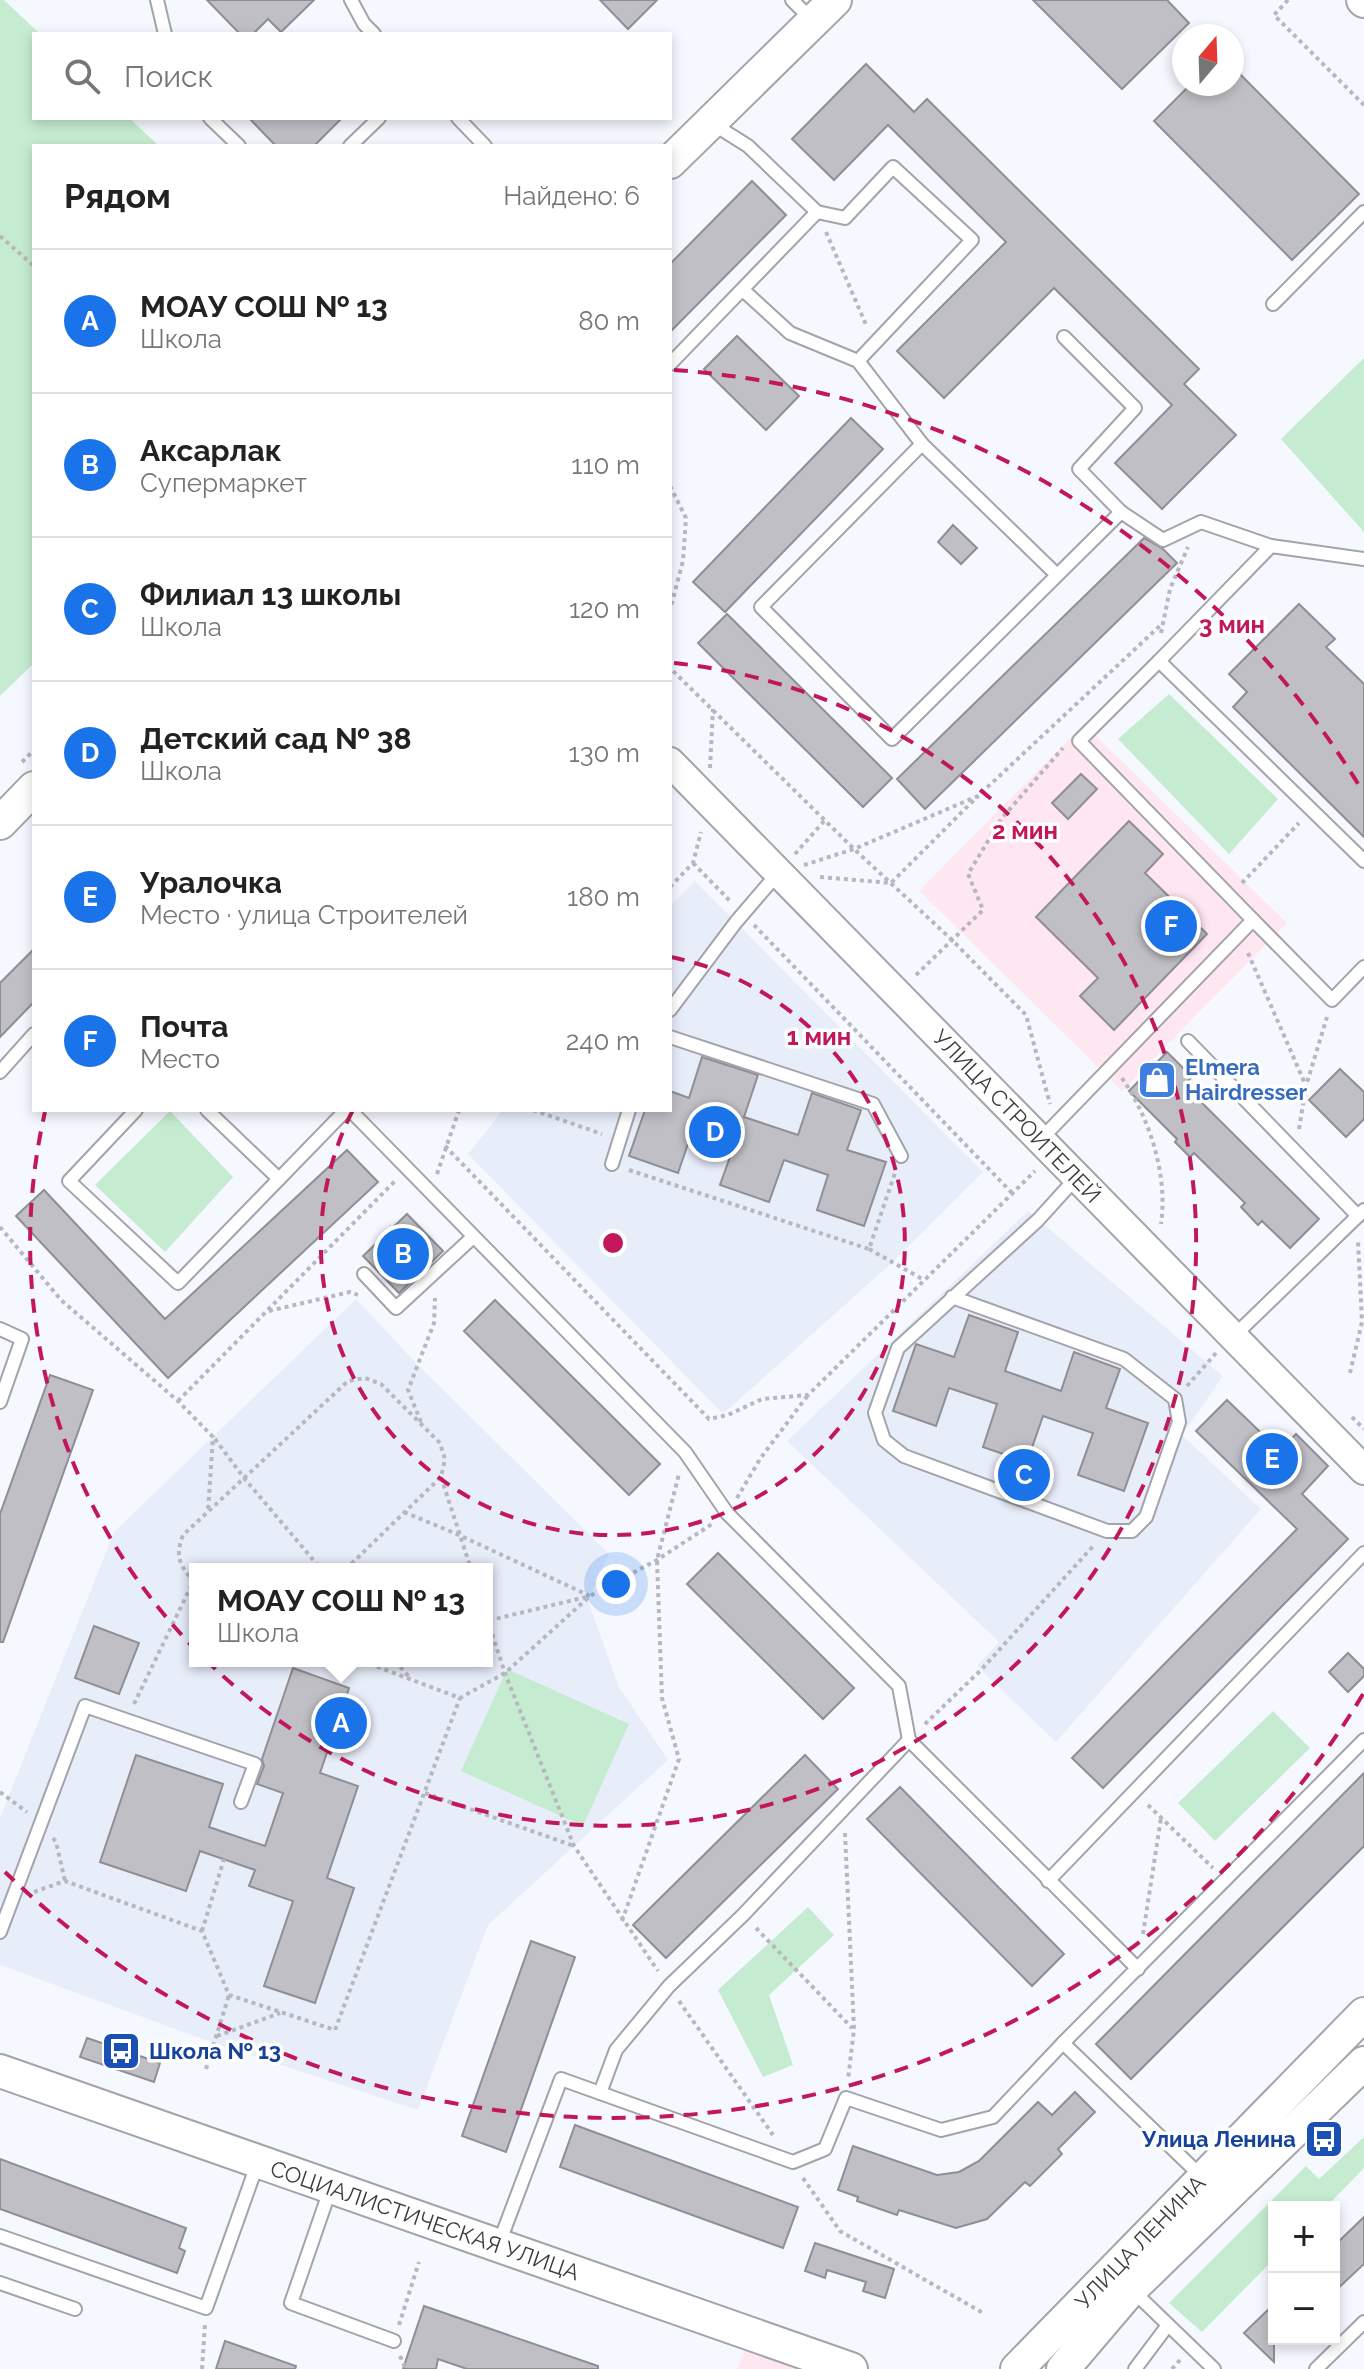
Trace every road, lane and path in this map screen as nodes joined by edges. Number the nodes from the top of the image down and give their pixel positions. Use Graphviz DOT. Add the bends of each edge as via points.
graph roads {
  1 [pos="157,0"];
  2 [pos="351,0"];
  3 [pos="1288,0"];
  4 [pos="813,7"];
  5 [pos="165,32"];
  6 [pos="372,32"];
  7 [pos="1364,105"];
  8 [pos="212,120"];
  9 [pos="377,120"];
  10 [pos="460,120"];
  11 [pos="710,122"];
  12 [pos="237,144"];
  13 [pos="352,144"];
  14 [pos="483,144"];
  15 [pos="672,160"];
  16 [pos="817,212"];
  17 [pos="1364,212"];
  18 [pos="0,236"];
  19 [pos="32,264"];
  20 [pos="743,290"];
  21 [pos="1273,304"];
  22 [pos="1064,337"];
  23 [pos="875,345"];
  24 [pos="858,361"];
  25 [pos="672,362"];
  26 [pos="922,444"];
  27 [pos="672,490"];
  28 [pos="1121,512"];
  29 [pos="1192,537"];
  30 [pos="1271,546"];
  31 [pos="1364,559"];
  32 [pos="1057,575"];
  33 [pos="672,602"];
  34 [pos="1164,622"];
  35 [pos="1157,645"];
  36 [pos="1159,661"];
  37 [pos="672,670"];
  38 [pos="1072,738"];
  39 [pos="672,764"];
  40 [pos="32,793"];
  41 [pos="978,796"];
  42 [pos="1310,811"];
  43 [pos="825,820"];
  44 [pos="0,823"];
  45 [pos="854,849"];
  46 [pos="1364,861"];
  47 [pos="693,863"];
  48 [pos="778,873"];
  49 [pos="891,883"];
  50 [pos="1230,897"];
  51 [pos="744,915"];
  52 [pos="1253,920"];
  53 [pos="1239,933"];
  54 [pos="951,939"];
  55 [pos="1364,967"];
  56 [pos="897,994"];
  57 [pos="1332,1000"];
  58 [pos="672,1007"];
  59 [pos="32,1036"];
  60 [pos="672,1038"];
  61 [pos="1188,1041"];
  62 [pos="1113,1064"];
  63 [pos="0,1072"];
  64 [pos="1306,1086"];
  65 [pos="134,1112"];
  66 [pos="209,1112"];
  67 [pos="346,1112"];
  68 [pos="350,1112"];
  69 [pos="458,1112"];
  70 [pos="539,1112"];
  71 [pos="628,1112"];
  72 [pos="1049,1139"];
  73 [pos="619,1140"];
  74 [pos="445,1146"];
  75 [pos="1295,1152"];
  76 [pos="901,1156"];
  77 [pos="612,1164"];
  78 [pos="408,1168"];
  79 [pos="1077,1177"];
  80 [pos="279,1179"];
  81 [pos="432,1192"];
  82 [pos="1013,1194"];
  83 [pos="1361,1213"];
  84 [pos="1150,1217"];
  85 [pos="0,1227"];
  86 [pos="473,1237"];
  87 [pos="869,1249"];
  88 [pos="435,1272"];
  89 [pos="364,1274"];
  90 [pos="924,1280"];
  91 [pos="952,1297"];
  92 [pos="396,1308"];
  93 [pos="267,1311"];
  94 [pos="0,1329"];
  95 [pos="1225,1345"];
  96 [pos="1350,1373"];
  97 [pos="808,1395"];
  98 [pos="1175,1399"];
  99 [pos="178,1401"];
  100 [pos="0,1402"];
  101 [pos="1342,1407"];
  102 [pos="423,1427"];
  103 [pos="1364,1429"];
  104 [pos="213,1437"];
  105 [pos="685,1452"];
  106 [pos="1364,1470"];
  107 [pos="441,1477"];
  108 [pos="244,1478"];
  109 [pos="404,1512"];
  110 [pos="208,1513"];
  111 [pos="727,1513"];
  112 [pos="1107,1531"];
  113 [pos="459,1535"];
  114 [pos="1364,1553"];
  115 [pos="657,1560"];
  116 [pos="316,1563"];
  117 [pos="352,1563"];
  118 [pos="469,1563"];
  119 [pos="189,1576"];
  120 [pos="189,1591"];
  121 [pos="590,1596"];
  122 [pos="493,1619"];
  123 [pos="493,1638"];
  124 [pos="380,1667"];
  125 [pos="400,1667"];
  126 [pos="505,1673"];
  127 [pos="409,1677"];
  128 [pos="460,1698"];
  129 [pos="127,1720"];
  130 [pos="909,1740"];
  131 [pos="1364,1740"];
  132 [pos="1135,1792"];
  133 [pos="424,1793"];
  134 [pos="241,1802"];
  135 [pos="844,1811"];
  136 [pos="1161,1818"];
  137 [pos="574,1846"];
  138 [pos="224,1859"];
  139 [pos="1225,1880"];
  140 [pos="1048,1881"];
  141 [pos="11,1900"];
  142 [pos="743,1915"];
  143 [pos="622,1921"];
  144 [pos="202,1931"];
  145 [pos="0,1932"];
  146 [pos="1138,1969"];
  147 [pos="669,1986"];
  148 [pos="229,1995"];
  149 [pos="282,2012"];
  150 [pos="1364,2014"];
  151 [pos="854,2029"];
  152 [pos="216,2036"];
  153 [pos="1063,2043"];
  154 [pos="1364,2063"];
  155 [pos="206,2069"];
  156 [pos="0,2071"];
  157 [pos="600,2093"];
  158 [pos="846,2098"];
  159 [pos="258,2162"];
  160 [pos="793,2162"];
  161 [pos="1203,2178"];
  162 [pos="331,2187"];
  163 [pos="0,2236"];
  164 [pos="498,2246"];
  165 [pos="419,2262"];
  166 [pos="0,2283"];
  167 [pos="1131,2289"];
  168 [pos="206,2308"];
  169 [pos="75,2309"];
  170 [pos="983,2313"];
  171 [pos="1364,2322"];
  172 [pos="1168,2325"];
  173 [pos="394,2341"];
  174 [pos="202,2369"];
  175 [pos="406,2369"];
  176 [pos="851,2369"];
  177 [pos="1017,2369"];
  178 [pos="1063,2369"];
  179 [pos="1135,2369"];
  180 [pos="1214,2369"];
  181 [pos="1316,2369"];
  1 -- 5 [label="lane"];
  2 -- 6 [label="lane"];
  3 -- 7 [label="path" via="1274,15"];
  4 -- 11 [label="main road"];
  8 -- 12 [label="lane"];
  9 -- 13 [label="lane"];
  10 -- 14 [label="lane"];
  11 -- 15 [label="main road"];
  11 -- 16 [label="lane" via="748,146"];
  16 -- 20 [label="lane"];
  16 -- 23 [label="path"];
  16 -- 23 [label="lane" via="845,218 893,167 972,240"];
  17 -- 21 [label="lane"];
  18 -- 19 [label="path"];
  20 -- 24 [label="lane" via="790,333"];
  20 -- 25 [label="lane"];
  22 -- 28 [label="lane" via="1135,408 1079,469"];
  23 -- 24 [label="lane"];
  24 -- 26 [label="lane"];
  26 -- 32 [label="lane"];
  26 -- 32 [label="lane" via="761,607 892,739"];
  27 -- 33 [label="path" via="686,518 683,561"];
  28 -- 30 [label="lane" via="1163,540 1201,522"];
  28 -- 32 [label="lane"];
  29 -- 34 [label="path" via="1170,589"];
  30 -- 31 [label="lane"];
  30 -- 36 [label="lane"];
  34 -- 35 [label="path"];
  34 -- 41 [label="path"];
  36 -- 42 [label="lane"];
  36 -- 50 [label="lane" via="1079,741"];
  37 -- 43 [label="path"];
  38 -- 54 [label="path" via="988,840 968,874 983,910"];
  39 -- 48 [label="street, УЛИЦА СТРОИТЕЛЕЙ"];
  40 -- 44 [label="main road"];
  41 -- 45 [label="path"];
  41 -- 49 [label="path"];
  42 -- 46 [label="lane"];
  42 -- 50 [label="path"];
  43 -- 45 [label="path"];
  43 -- 48 [label="path"];
  45 -- 48 [label="path"];
  45 -- 49 [label="path"];
  47 -- 51 [label="path"];
  48 -- 49 [label="path"];
  48 -- 51 [label="lane"];
  48 -- 56 [label="street, УЛИЦА СТРОИТЕЛЕЙ"];
  49 -- 54 [label="path"];
  50 -- 52 [label="lane"];
  51 -- 58 [label="lane"];
  51 -- 82 [label="path"];
  52 -- 53 [label="lane"];
  52 -- 57 [label="lane"];
  53 -- 62 [label="lane"];
  53 -- 64 [label="path"];
  54 -- 56 [label="path"];
  54 -- 72 [label="path" via="1026,1015"];
  55 -- 57 [label="lane"];
  56 -- 72 [label="street, УЛИЦА СТРОИТЕЛЕЙ"];
  57 -- 64 [label="path"];
  59 -- 63 [label="lane"];
  60 -- 76 [label="lane" via="873,1104"];
  61 -- 75 [label="lane"];
  62 -- 72 [label="lane"];
  62 -- 84 [label="path" via="1139,1102 1154,1150 1164,1201 1161,1227"];
  64 -- 75 [label="path"];
  65 -- 80 [label="lane" via="69,1181 178,1283"];
  66 -- 80 [label="lane"];
  67 -- 80 [label="lane"];
  68 -- 78 [label="lane"];
  69 -- 74 [label="path"];
  70 -- 73 [label="path"];
  71 -- 73 [label="lane"];
  72 -- 79 [label="street, УЛИЦА СТРОИТЕЛЕЙ"];
  72 -- 82 [label="path"];
  73 -- 77 [label="lane"];
  74 -- 81 [label="path"];
  74 -- 97 [label="path" via="709,1419 762,1399"];
  75 -- 83 [label="lane"];
  76 -- 87 [label="path"];
  77 -- 87 [label="path"];
  78 -- 81 [label="lane"];
  78 -- 93 [label="path"];
  79 -- 91 [label="lane" via="1038,1220"];
  79 -- 95 [label="street, УЛИЦА СТРОИТЕЛЕЙ"];
  81 -- 86 [label="lane"];
  82 -- 90 [label="path"];
  83 -- 95 [label="lane"];
  83 -- 96 [label="path" via="1362,1322"];
  85 -- 99 [label="path" via="61,1300"];
  86 -- 88 [label="lane"];
  86 -- 105 [label="lane"];
  87 -- 90 [label="path"];
  88 -- 92 [label="lane"];
  88 -- 102 [label="path" via="434,1323 408,1390"];
  89 -- 92 [label="lane"];
  90 -- 97 [label="path"];
  91 -- 98 [label="lane" via="1124,1359"];
  91 -- 112 [label="lane" via="898,1348 875,1413 884,1440 904,1456"];
  92 -- 93 [label="path" via="350,1292"];
  93 -- 99 [label="path"];
  94 -- 100 [label="lane" via="22,1339"];
  95 -- 98 [label="path"];
  95 -- 106 [label="street, УЛИЦА СТРОИТЕЛЕЙ"];
  97 -- 111 [label="path"];
  98 -- 112 [label="lane" via="1179,1422 1146,1517 1132,1531"];
  99 -- 104 [label="path"];
  101 -- 103 [label="path"];
  102 -- 107 [label="path" via="440,1443 445,1459"];
  102 -- 108 [label="path" via="381,1384 365,1378 348,1381"];
  104 -- 108 [label="path"];
  104 -- 110 [label="path"];
  105 -- 111 [label="lane"];
  105 -- 115 [label="path"];
  107 -- 109 [label="path"];
  107 -- 113 [label="path"];
  108 -- 110 [label="path"];
  108 -- 116 [label="path"];
  109 -- 113 [label="path"];
  109 -- 117 [label="path"];
  110 -- 119 [label="path" via="183,1535 177,1553"];
  111 -- 115 [label="path"];
  111 -- 130 [label="lane" via="899,1686"];
  112 -- 130 [label="path" via="981,1670"];
  113 -- 118 [label="path"];
  113 -- 121 [label="path"];
  114 -- 132 [label="lane"];
  115 -- 121 [label="path"];
  115 -- 143 [label="path" via="662,1698 679,1759"];
  120 -- 129 [label="path"];
  121 -- 122 [label="path"];
  121 -- 126 [label="path"];
  123 -- 126 [label="path"];
  124 -- 127 [label="path"];
  125 -- 127 [label="path"];
  126 -- 128 [label="path"];
  126 -- 137 [label="path"];
  127 -- 128 [label="path"];
  128 -- 133 [label="path"];
  129 -- 134 [label="lane" via="255,1764"];
  129 -- 141 [label="lane" via="85,1706"];
  130 -- 135 [label="lane"];
  130 -- 140 [label="lane"];
  131 -- 139 [label="lane"];
  132 -- 136 [label="path"];
  132 -- 140 [label="lane"];
  133 -- 137 [label="path"];
  133 -- 149 [label="path" via="335,2030"];
  135 -- 142 [label="lane"];
  135 -- 151 [label="path"];
  136 -- 139 [label="path"];
  136 -- 146 [label="path"];
  137 -- 143 [label="path"];
  138 -- 144 [label="path"];
  139 -- 146 [label="lane"];
  140 -- 146 [label="lane"];
  141 -- 144 [label="path" via="65,1881"];
  141 -- 145 [label="lane"];
  142 -- 147 [label="lane"];
  142 -- 151 [label="path"];
  143 -- 147 [label="path"];
  144 -- 148 [label="path"];
  146 -- 153 [label="lane"];
  147 -- 157 [label="lane" via="616,2050"];
  147 -- 160 [label="path"];
  148 -- 149 [label="path"];
  148 -- 152 [label="path"];
  149 -- 152 [label="path"];
  150 -- 161 [label="main road, УЛИЦА ЛЕНИНА"];
  151 -- 158 [label="path"];
  152 -- 155 [label="path"];
  153 -- 158 [label="lane" via="993,2117 941,2130"];
  153 -- 161 [label="lane"];
  154 -- 167 [label="main road, УЛИЦА ЛЕНИНА"];
  156 -- 159 [label="main road, СОЦИАЛИСТИЧЕСКАЯ УЛИЦА"];
  157 -- 160 [label="lane"];
  157 -- 164 [label="lane" via="561,2079"];
  158 -- 160 [label="lane" via="825,2149"];
  159 -- 162 [label="main road, СОЦИАЛИСТИЧЕСКАЯ УЛИЦА"];
  159 -- 168 [label="lane"];
  160 -- 170 [label="path" via="840,2231"];
  161 -- 177 [label="main road, УЛИЦА ЛЕНИНА"];
  162 -- 164 [label="main road, СОЦИАЛИСТИЧЕСКАЯ УЛИЦА"];
  162 -- 173 [label="lane" via="291,2303"];
  163 -- 168 [label="lane"];
  164 -- 176 [label="main road, СОЦИАЛИСТИЧЕСКАЯ УЛИЦА"];
  165 -- 173 [label="path"];
  166 -- 169 [label="lane"];
  167 -- 172 [label="lane"];
  167 -- 178 [label="main road, УЛИЦА ЛЕНИНА"];
  168 -- 174 [label="path"];
  171 -- 181 [label="lane"];
  172 -- 179 [label="lane"];
  172 -- 180 [label="lane"];
  173 -- 175 [label="path"];
}
